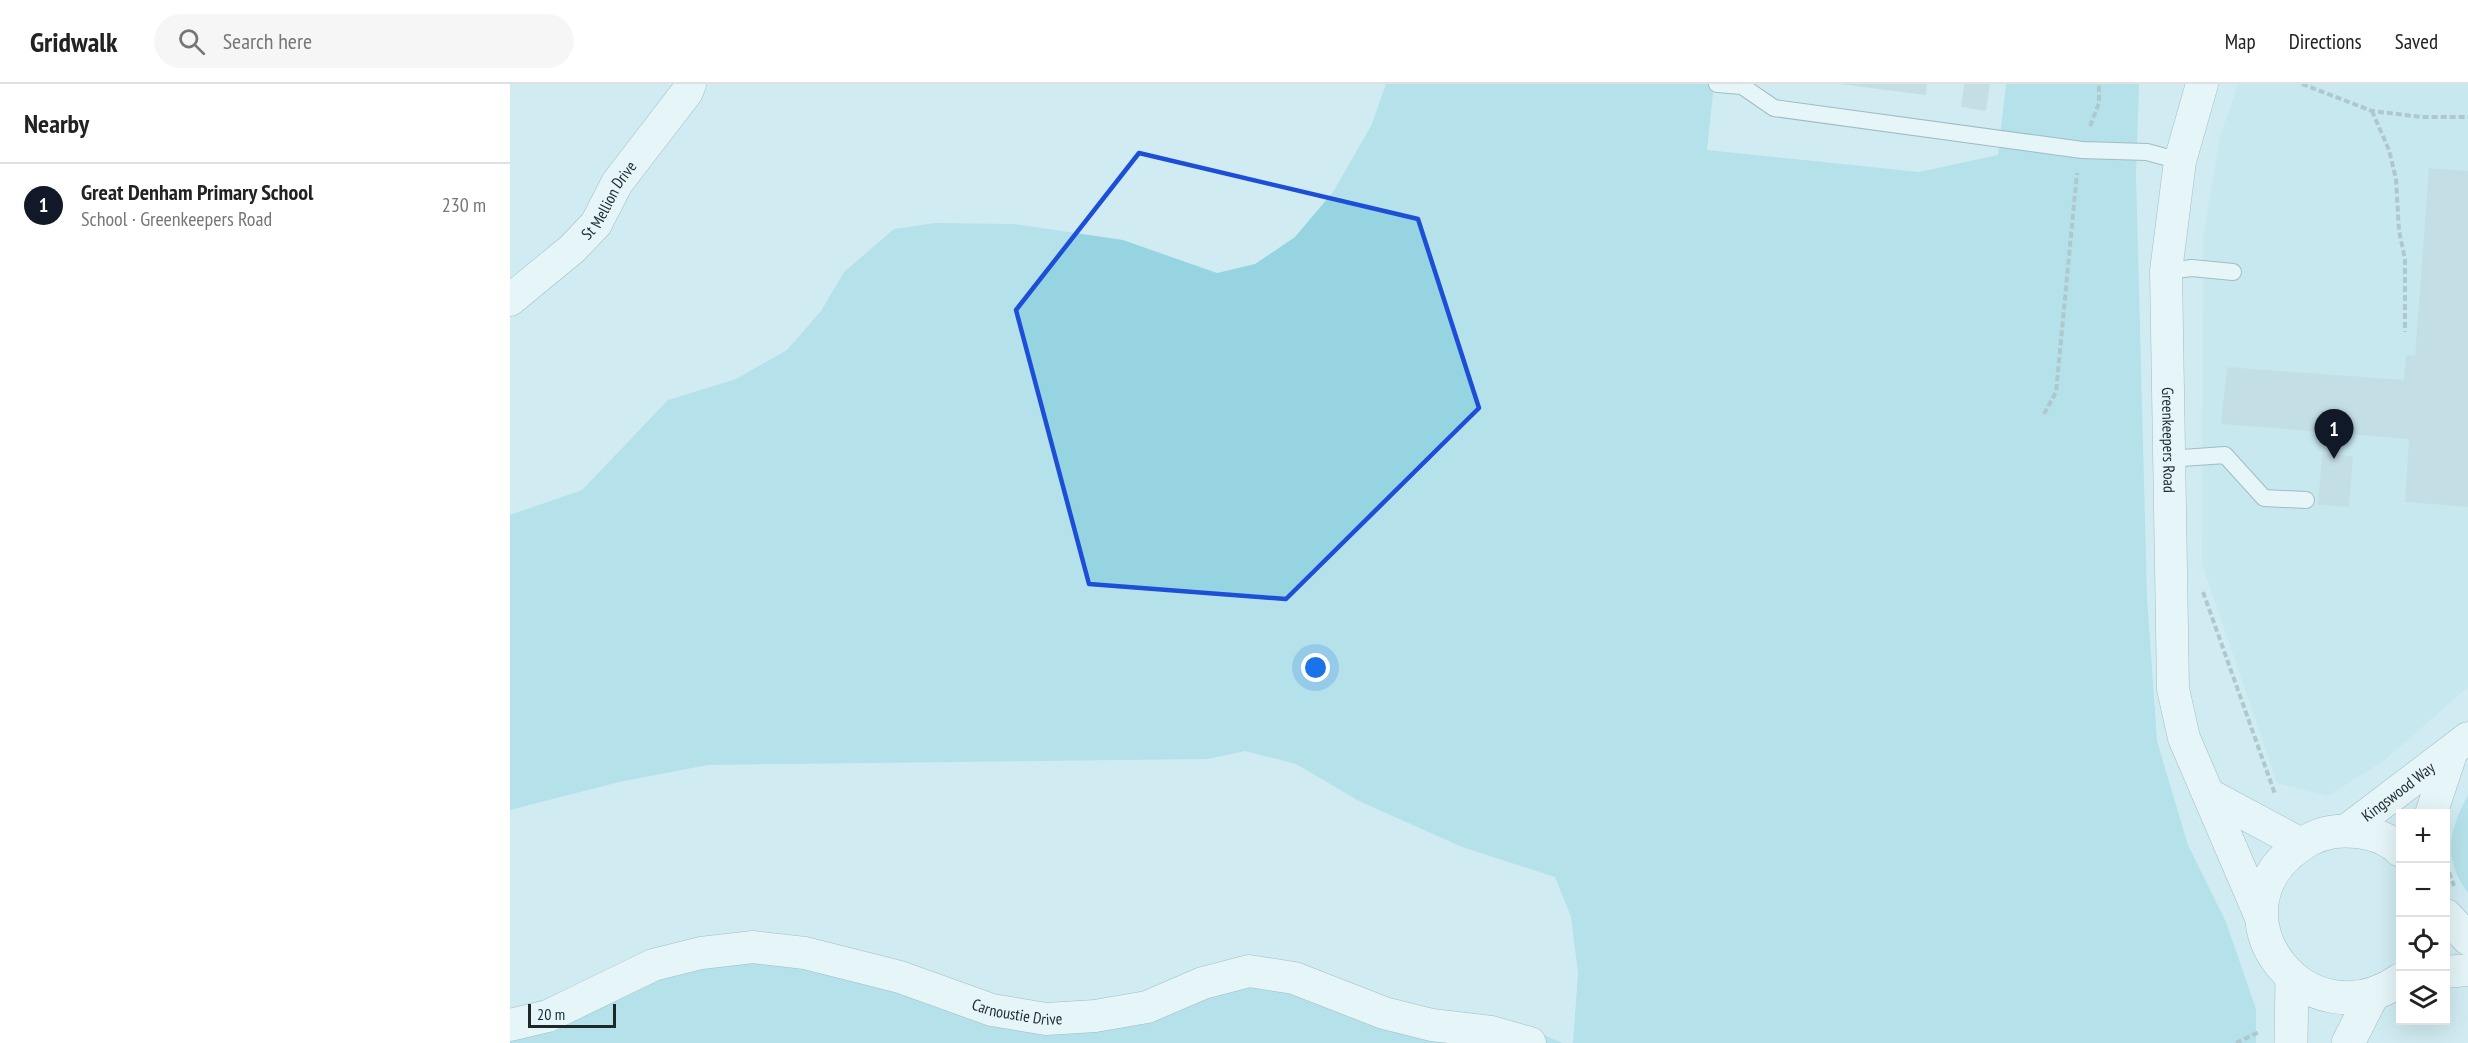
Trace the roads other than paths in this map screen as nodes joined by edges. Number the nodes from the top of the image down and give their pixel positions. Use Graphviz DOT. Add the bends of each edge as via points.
graph roads {
  1 [pos="690,84"];
  2 [pos="1717,84"];
  3 [pos="2202,84"];
  4 [pos="2180,161"];
  5 [pos="2166,271"];
  6 [pos="2233,272"];
  7 [pos="510,300"];
  8 [pos="2168,459"];
  9 [pos="2306,500"];
  10 [pos="2459,746"];
  11 [pos="2208,794"];
  12 [pos="2433,809"];
  13 [pos="2347,830"];
  14 [pos="2301,844"];
  15 [pos="2396,848"];
  16 [pos="2447,917"];
  17 [pos="2262,920"];
  18 [pos="2468,939"];
  19 [pos="2468,970"];
  20 [pos="2450,972"];
  21 [pos="2292,979"];
  22 [pos="2396,982"];
  23 [pos="2372,996"];
  24 [pos="510,1025"];
  25 [pos="2278,1037"];
  26 [pos="1530,1043"];
  27 [pos="2348,1043"];
  1 -- 7 [label="street, St Mellion Drive" via="616,183 596,224"];
  2 -- 4 [label="lane" via="1742,86 1774,108 2073,148 2147,152"];
  3 -- 4 [label="street, Greenkeepers Road"];
  4 -- 5 [label="street, Greenkeepers Road"];
  5 -- 6 [label="lane" via="2192,268"];
  5 -- 8 [label="street, Greenkeepers Road"];
  8 -- 9 [label="lane" via="2225,455 2264,498"];
  8 -- 11 [label="street, Greenkeepers Road" via="2173,689 2184,738"];
  10 -- 12 [label="street, Kingswood Way"];
  10 -- 13 [label="street, Kingswood Way"];
  11 -- 14 [label="street"];
  11 -- 17 [label="street, Greenkeepers Road"];
  13 -- 14 [label="street" via="2323,833"];
  13 -- 15 [label="street" via="2373,834"];
  14 -- 17 [label="street" via="2279,864 2266,890"];
  16 -- 18 [label="street"];
  17 -- 21 [label="street" via="2271,953"];
  19 -- 20 [label="street"];
  21 -- 23 [label="street" via="2316,994 2344,1000"];
  21 -- 25 [label="street"];
  22 -- 23 [label="street"];
  23 -- 27 [label="street"];
  24 -- 26 [label="street, Carnoustie Drive" via="548,1016 653,965 701,953 753,948 805,953 900,978 992,1010 1046,1019 1147,1007 1203,983 1249,971 1294,978 1384,1013"];
}
